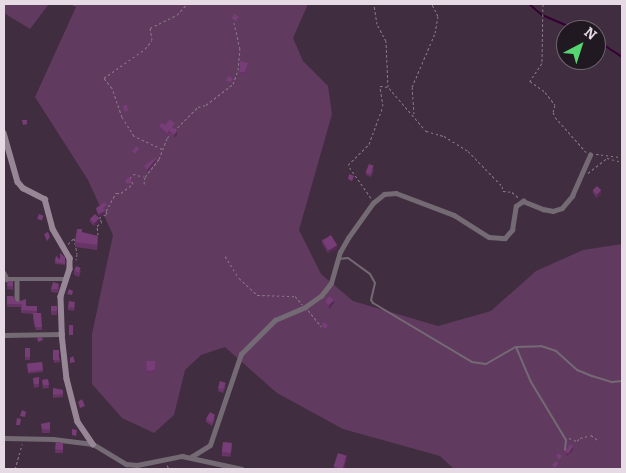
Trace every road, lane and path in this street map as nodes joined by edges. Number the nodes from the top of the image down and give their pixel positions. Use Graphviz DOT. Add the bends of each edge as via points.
graph roads {
  1 [pos="187,4"];
  2 [pos="374,4"];
  3 [pos="432,4"];
  4 [pos="543,4"];
  5 [pos="234,23"];
  6 [pos="388,87"];
  7 [pos="414,115"];
  8 [pos="4,133"];
  9 [pos="162,149"];
  10 [pos="590,155"];
  11 [pos="622,157"];
  12 [pos="622,162"];
  13 [pos="145,177"];
  14 [pos="581,177"];
  15 [pos="144,184"];
  16 [pos="523,201"];
  17 [pos="373,203"];
  18 [pos="96,238"];
  19 [pos="66,246"];
  20 [pos="225,256"];
  21 [pos="338,260"];
  22 [pos="75,266"];
  23 [pos="4,272"];
  24 [pos="66,279"];
  25 [pos="16,280"];
  26 [pos="17,301"];
  27 [pos="305,307"];
  28 [pos="321,326"];
  29 [pos="62,334"];
  30 [pos="4,335"];
  31 [pos="516,347"];
  32 [pos="622,381"];
  33 [pos="4,438"];
  34 [pos="568,438"];
  35 [pos="24,439"];
  36 [pos="598,440"];
  37 [pos="93,444"];
  38 [pos="565,450"];
  39 [pos="191,457"];
  40 [pos="15,469"];
  41 [pos="242,469"];
  1 -- 9 [label="path" via="177,15 150,28 152,40 145,49 104,78 112,88 122,117 134,136"];
  2 -- 6 [label="path" via="377,24 386,41"];
  3 -- 7 [label="path" via="438,16 435,34 412,87"];
  4 -- 10 [label="path" via="542,63 530,81 545,92 555,105 552,112 555,117"];
  5 -- 9 [label="path" via="240,49 233,84 206,105 198,107 167,138"];
  6 -- 7 [label="path"];
  6 -- 17 [label="path" via="380,86 383,106 369,144 348,165"];
  7 -- 16 [label="path" via="426,131 444,136 468,151 502,186 503,191 512,192"];
  8 -- 24 [label="street" via="18,182 45,199 53,228 69,252 71,264"];
  9 -- 13 [label="path" via="160,159"];
  10 -- 11 [label="path" via="600,153"];
  10 -- 14 [label="street"];
  12 -- 14 [label="path" via="607,158"];
  13 -- 15 [label="path"];
  13 -- 18 [label="path" via="133,174 130,178 133,184 116,193 107,214 99,218 102,222 97,226"];
  14 -- 16 [label="street" via="562,208 553,211"];
  16 -- 17 [label="street" via="516,206 512,230 505,238 490,237 454,216 396,193 384,194"];
  17 -- 21 [label="street" via="348,238"];
  19 -- 22 [label="path" via="74,238"];
  20 -- 27 [label="path" via="239,278 257,295 295,296"];
  21 -- 27 [label="street" via="331,284"];
  21 -- 31 [label="lane" via="348,258 370,274 375,283 373,303 472,362 486,364"];
  23 -- 25 [label="street" via="7,279"];
  24 -- 25 [label="street"];
  24 -- 29 [label="street" via="61,297"];
  25 -- 26 [label="street"];
  27 -- 28 [label="path"];
  27 -- 39 [label="street" via="275,320 242,354 210,445"];
  29 -- 30 [label="street"];
  29 -- 37 [label="street" via="73,408"];
  31 -- 32 [label="lane" via="548,348 577,370 612,382"];
  31 -- 38 [label="lane" via="531,382 566,440"];
  33 -- 35 [label="street"];
  34 -- 36 [label="path" via="577,441 591,435"];
  35 -- 37 [label="street"];
  35 -- 40 [label="path"];
  37 -- 39 [label="street" via="126,464"];
  39 -- 41 [label="street"];
}
